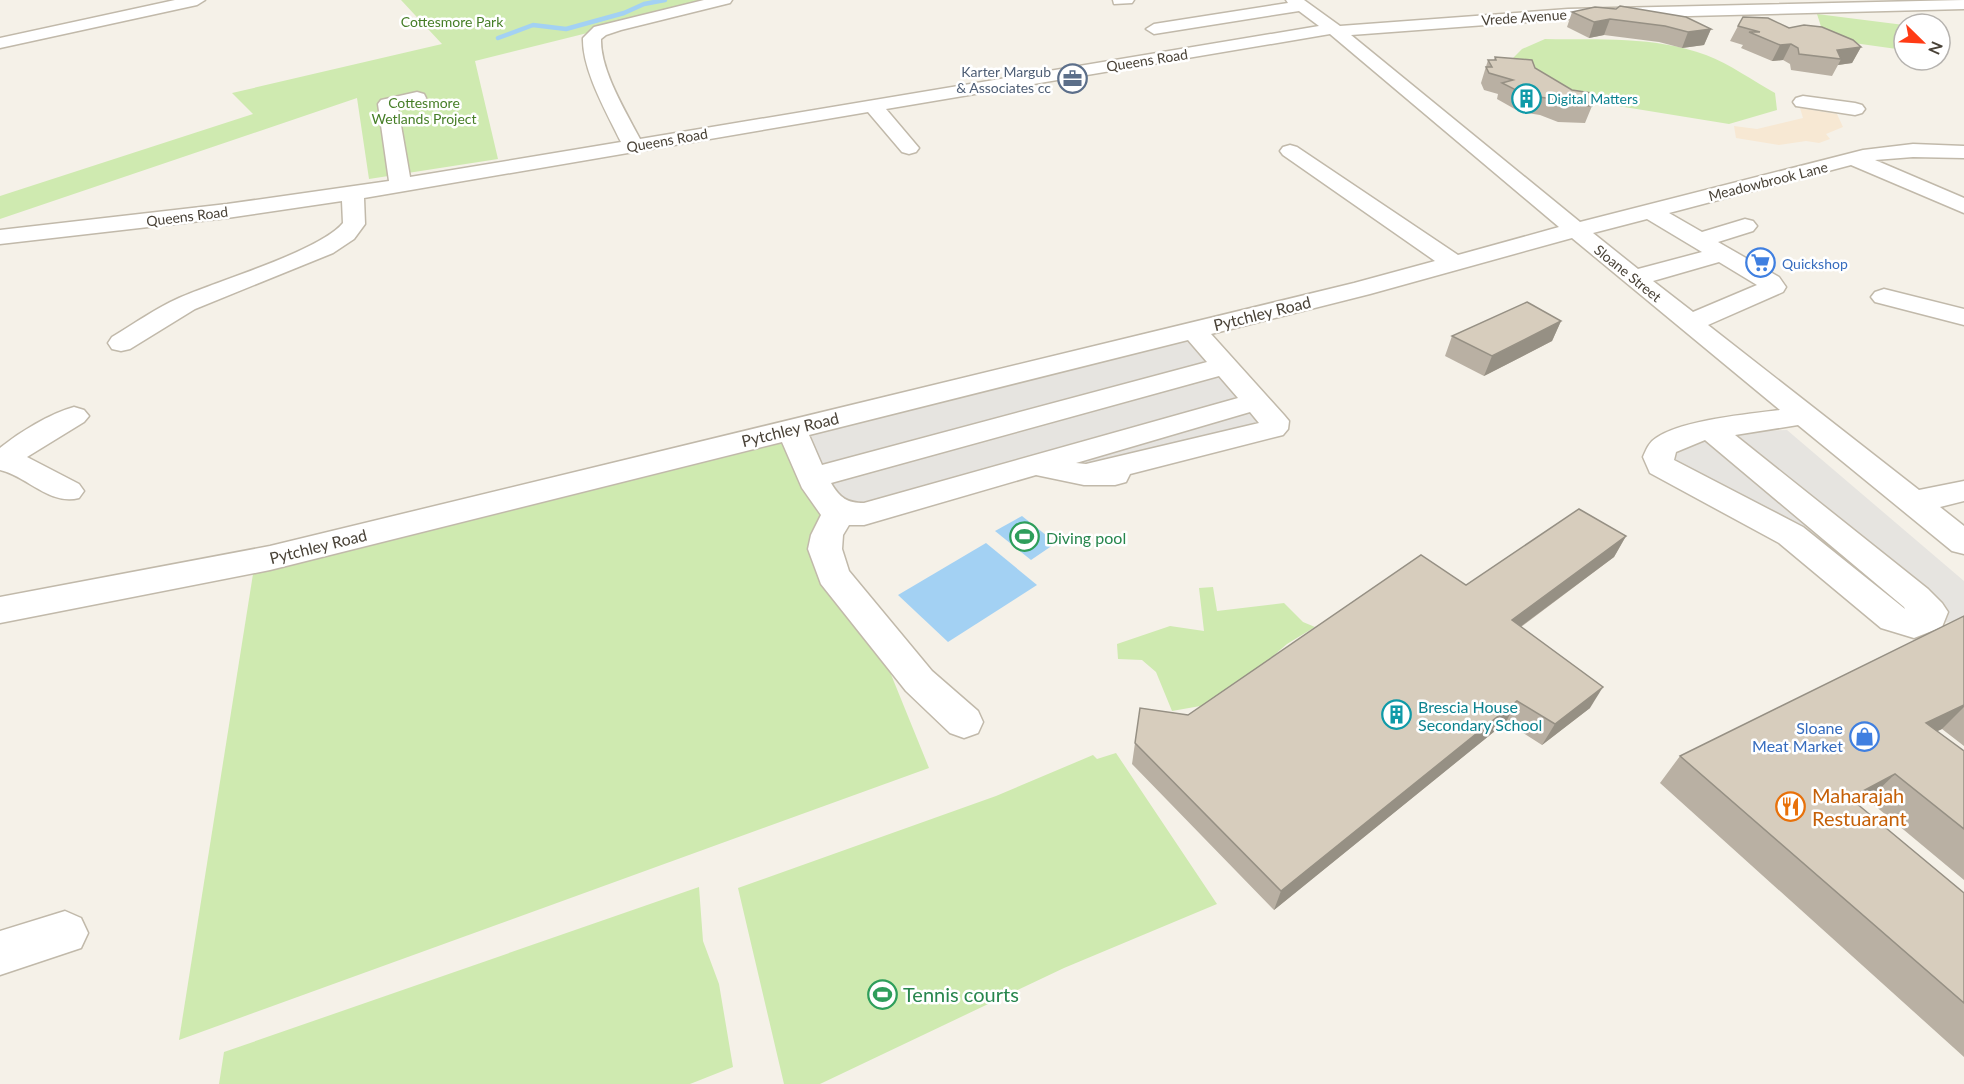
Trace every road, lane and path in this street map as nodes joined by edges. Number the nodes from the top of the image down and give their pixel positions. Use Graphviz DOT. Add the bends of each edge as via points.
graph roads {
  1 [pos="197,0"];
  2 [pos="724,0"];
  3 [pos="1297,3"];
  4 [pos="1964,4"];
  5 [pos="1669,19"];
  6 [pos="1684,27"];
  7 [pos="1154,29"];
  8 [pos="1334,30"];
  9 [pos="0,43"];
  10 [pos="417,98"];
  11 [pos="1803,102"];
  12 [pos="1855,109"];
  13 [pos="878,112"];
  14 [pos="804,133"];
  15 [pos="633,146"];
  16 [pos="909,148"];
  17 [pos="1290,151"];
  18 [pos="1964,152"];
  19 [pos="1854,159"];
  20 [pos="400,185"];
  21 [pos="353,193"];
  22 [pos="1964,206"];
  23 [pos="1650,211"];
  24 [pos="1744,226"];
  25 [pos="1576,230"];
  26 [pos="0,237"];
  27 [pos="1699,240"];
  28 [pos="1722,254"];
  29 [pos="1455,264"];
  30 [pos="1634,278"];
  31 [pos="1884,297"];
  32 [pos="1964,317"];
  33 [pos="1690,323"];
  34 [pos="1194,330"];
  35 [pos="121,342"];
  36 [pos="1223,366"];
  37 [pos="1257,401"];
  38 [pos="1804,415"];
  39 [pos="74,416"];
  40 [pos="791,428"];
  41 [pos="1711,430"];
  42 [pos="3,459"];
  43 [pos="1031,465"];
  44 [pos="813,478"];
  45 [pos="68,491"];
  46 [pos="1964,491"];
  47 [pos="1911,502"];
  48 [pos="839,512"];
  49 [pos="1964,543"];
  50 [pos="0,610"];
  51 [pos="964,723"];
  52 [pos="65,933"];
  53 [pos="0,953"];
  1 -- 9 [label="street"];
  2 -- 15 [label="street" via="616,26 592,38 595,63"];
  3 -- 7 [label="street"];
  3 -- 8 [label="street, Sloane Street"];
  4 -- 8 [label="street, Vrede Avenue" via="1568,14"];
  5 -- 6 [label="street" via="1670,23"];
  8 -- 13 [label="street, Queens Road"];
  8 -- 25 [label="street, Sloane Street"];
  10 -- 20 [label="street" via="388,104"];
  11 -- 12 [label="street"];
  13 -- 14 [label="street"];
  13 -- 15 [label="street, Queens Road"];
  13 -- 16 [label="street"];
  15 -- 20 [label="street, Queens Road"];
  17 -- 29 [label="street"];
  18 -- 19 [label="street, Meadowbrook Lane" via="1887,152"];
  19 -- 22 [label="street"];
  19 -- 23 [label="street, Meadowbrook Lane"];
  20 -- 21 [label="street, Queens Road"];
  21 -- 26 [label="street, Queens Road"];
  21 -- 35 [label="street" via="354,224 326,248 186,304"];
  23 -- 25 [label="street, Meadowbrook Lane"];
  23 -- 27 [label="street"];
  24 -- 27 [label="street"];
  25 -- 29 [label="street, Pytchley Road"];
  25 -- 30 [label="street, Sloane Street"];
  27 -- 28 [label="street"];
  28 -- 30 [label="street"];
  28 -- 33 [label="street" via="1774,287"];
  29 -- 34 [label="street, Pytchley Road"];
  30 -- 33 [label="street, Sloane Street"];
  31 -- 32 [label="street"];
  33 -- 38 [label="street, Sloane Street"];
  34 -- 36 [label="street"];
  34 -- 40 [label="street, Pytchley Road"];
  36 -- 37 [label="street"];
  36 -- 44 [label="street"];
  37 -- 43 [label="street"];
  37 -- 43 [label="street" via="1274,421 1273,429 1084,475"];
  38 -- 41 [label="street"];
  38 -- 47 [label="street, Sloane Street"];
  39 -- 42 [label="street"];
  40 -- 44 [label="street"];
  40 -- 50 [label="street, Pytchley Road" via="270,558"];
  41 -- 41 [label="street" via="1916,598 1930,612 1929,618 1914,625 1894,619 1791,535 1661,466 1658,457 1665,445"];
  42 -- 45 [label="street"];
  43 -- 48 [label="street" via="880,511"];
  44 -- 48 [label="street" via="828,503"];
  46 -- 47 [label="street"];
  47 -- 49 [label="street, Sloane Street"];
  48 -- 51 [label="street" via="827,535 825,549 833,575 919,681"];
  52 -- 53 [label="street"];
}
